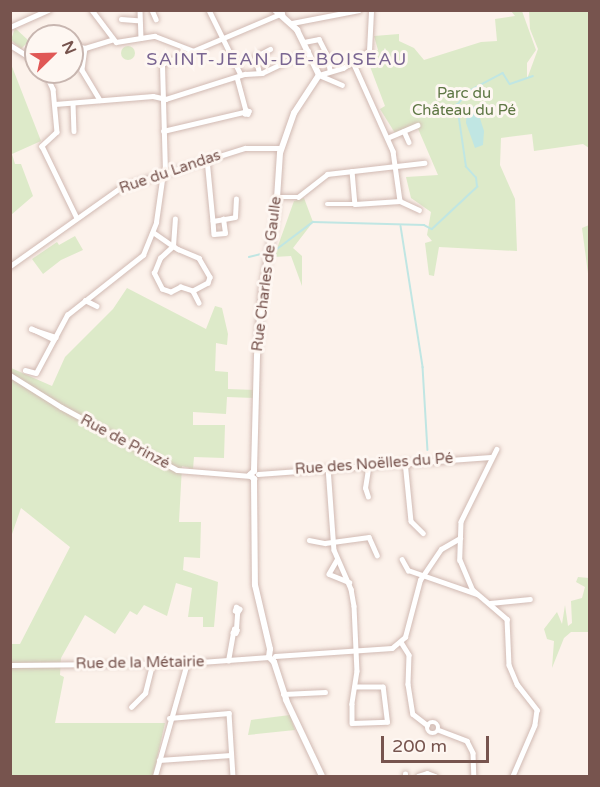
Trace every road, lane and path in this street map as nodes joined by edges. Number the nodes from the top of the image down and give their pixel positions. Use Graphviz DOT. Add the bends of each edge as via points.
graph roads {
  1 [pos="48,10"];
  2 [pos="92,10"];
  3 [pos="140,10"];
  4 [pos="152,10"];
  5 [pos="209,10"];
  6 [pos="359,10"];
  7 [pos="354,11"];
  8 [pos="370,11"];
  9 [pos="280,13"];
  10 [pos="121,19"];
  11 [pos="156,19"];
  12 [pos="137,20"];
  13 [pos="292,23"];
  14 [pos="11,27"];
  15 [pos="224,37"];
  16 [pos="141,38"];
  17 [pos="112,40"];
  18 [pos="304,42"];
  19 [pos="10,45"];
  20 [pos="85,48"];
  21 [pos="270,49"];
  22 [pos="190,51"];
  23 [pos="308,51"];
  24 [pos="24,54"];
  25 [pos="353,62"];
  26 [pos="330,70"];
  27 [pos="259,73"];
  28 [pos="320,75"];
  29 [pos="239,76"];
  30 [pos="49,84"];
  31 [pos="342,84"];
  32 [pos="161,99"];
  33 [pos="100,100"];
  34 [pos="73,103"];
  35 [pos="55,104"];
  36 [pos="417,125"];
  37 [pos="74,131"];
  38 [pos="163,131"];
  39 [pos="404,131"];
  40 [pos="387,138"];
  41 [pos="409,142"];
  42 [pos="281,148"];
  43 [pos="207,159"];
  44 [pos="424,163"];
  45 [pos="396,166"];
  46 [pos="352,171"];
  47 [pos="164,172"];
  48 [pos="276,197"];
  49 [pos="237,199"];
  50 [pos="400,201"];
  51 [pos="327,204"];
  52 [pos="355,204"];
  53 [pos="419,210"];
  54 [pos="77,218"];
  55 [pos="175,219"];
  56 [pos="223,219"];
  57 [pos="213,221"];
  58 [pos="153,232"];
  59 [pos="173,246"];
  60 [pos="10,266"];
  61 [pos="193,291"];
  62 [pos="85,300"];
  63 [pos="199,303"];
  64 [pos="97,306"];
  65 [pos="25,370"];
  66 [pos="10,375"];
  67 [pos="497,449"];
  68 [pos="490,457"];
  69 [pos="405,461"];
  70 [pos="369,464"];
  71 [pos="328,467"];
  72 [pos="254,475"];
  73 [pos="368,497"];
  74 [pos="423,533"];
  75 [pos="460,538"];
  76 [pos="309,540"];
  77 [pos="333,543"];
  78 [pos="377,555"];
  79 [pos="402,559"];
  80 [pos="337,560"];
  81 [pos="423,576"];
  82 [pos="349,582"];
  83 [pos="477,594"];
  84 [pos="530,599"];
  85 [pos="490,603"];
  86 [pos="237,607"];
  87 [pos="401,642"];
  88 [pos="356,652"];
  89 [pos="272,656"];
  90 [pos="228,662"];
  91 [pos="187,663"];
  92 [pos="152,664"];
  93 [pos="10,665"];
  94 [pos="355,687"];
  95 [pos="325,692"];
  96 [pos="283,694"];
  97 [pos="131,707"];
  98 [pos="169,718"];
  99 [pos="427,725"];
  100 [pos="439,730"];
  101 [pos="231,754"];
  102 [pos="159,760"];
  103 [pos="155,777"];
  104 [pos="233,777"];
  105 [pos="322,777"];
  106 [pos="418,777"];
  107 [pos="435,777"];
  108 [pos="474,777"];
  109 [pos="513,777"];
  1 -- 14 [label="street"];
  2 -- 17 [label="street"];
  3 -- 12 [label="street"];
  4 -- 11 [label="street"];
  5 -- 15 [label="street"];
  6 -- 7 [label="street"];
  7 -- 13 [label="street"];
  8 -- 25 [label="street" via="371,49"];
  9 -- 13 [label="main road"];
  9 -- 15 [label="street"];
  10 -- 12 [label="street"];
  12 -- 16 [label="street"];
  13 -- 18 [label="main road"];
  15 -- 22 [label="street"];
  15 -- 29 [label="street"];
  16 -- 17 [label="street"];
  16 -- 22 [label="street" via="155,36 180,43"];
  17 -- 20 [label="street"];
  18 -- 23 [label="main road"];
  18 -- 26 [label="street" via="319,39"];
  19 -- 24 [label="street"];
  20 -- 33 [label="street" via="82,69"];
  21 -- 27 [label="street" via="255,57"];
  22 -- 32 [label="street" via="162,64"];
  23 -- 27 [label="street"];
  23 -- 28 [label="main road"];
  25 -- 26 [label="street"];
  25 -- 40 [label="street"];
  26 -- 28 [label="street"];
  27 -- 29 [label="street"];
  28 -- 31 [label="street"];
  28 -- 42 [label="main road, Rue Charles de Gaulle" via="296,109"];
  29 -- 32 [label="street"];
  29 -- 38 [label="street" via="245,111"];
  30 -- 35 [label="street"];
  32 -- 33 [label="street" via="153,96"];
  32 -- 38 [label="street"];
  33 -- 34 [label="street"];
  34 -- 35 [label="street"];
  34 -- 37 [label="street"];
  35 -- 54 [label="street" via="57,132 42,143"];
  36 -- 39 [label="street"];
  38 -- 47 [label="street"];
  39 -- 40 [label="street"];
  39 -- 41 [label="street"];
  40 -- 45 [label="street"];
  42 -- 43 [label="street, Rue du Landas" via="245,148"];
  42 -- 48 [label="main road, Rue Charles de Gaulle"];
  43 -- 47 [label="street, Rue du Landas"];
  43 -- 57 [label="street"];
  44 -- 45 [label="street"];
  45 -- 46 [label="street"];
  45 -- 50 [label="street"];
  46 -- 48 [label="street" via="327,174 298,197"];
  46 -- 52 [label="street"];
  47 -- 54 [label="street, Rue du Landas" via="114,190"];
  47 -- 58 [label="street"];
  48 -- 72 [label="main road, Rue Charles de Gaulle" via="257,356"];
  49 -- 56 [label="street" via="235,217"];
  50 -- 52 [label="street"];
  50 -- 53 [label="street"];
  51 -- 52 [label="street"];
  54 -- 60 [label="street, Rue du Landas"];
  55 -- 59 [label="street"];
  56 -- 57 [label="street"];
  56 -- 57 [label="street" via="225,233 214,234"];
  58 -- 59 [label="street"];
  58 -- 62 [label="street" via="143,255"];
  59 -- 61 [label="street" via="200,258 210,278"];
  59 -- 61 [label="street" via="160,258 154,273 162,289 171,292 181,287"];
  61 -- 63 [label="street"];
  62 -- 64 [label="street"];
  62 -- 65 [label="street" via="67,315 36,374"];
  66 -- 72 [label="street, Rue de Prinzé" via="177,470"];
  67 -- 68 [label="street"];
  68 -- 69 [label="street, Rue des Noëlles du Pé"];
  68 -- 75 [label="street" via="461,522"];
  69 -- 70 [label="street, Rue des Noëlles du Pé"];
  69 -- 74 [label="street" via="411,521"];
  70 -- 71 [label="street, Rue des Noëlles du Pé"];
  70 -- 73 [label="street" via="365,488"];
  71 -- 72 [label="street, Rue des Noëlles du Pé"];
  71 -- 77 [label="street"];
  72 -- 89 [label="main road, Rue Charles de Gaulle" via="255,585"];
  75 -- 81 [label="street" via="441,549"];
  75 -- 83 [label="street" via="460,564"];
  76 -- 77 [label="street"];
  77 -- 78 [label="street" via="369,537"];
  77 -- 80 [label="street"];
  79 -- 81 [label="street" via="408,570"];
  80 -- 82 [label="street"];
  80 -- 82 [label="street" via="329,574"];
  81 -- 83 [label="street"];
  81 -- 87 [label="street"];
  82 -- 88 [label="street"];
  83 -- 85 [label="street"];
  84 -- 85 [label="street"];
  85 -- 109 [label="street" via="507,618 509,665 517,684 537,710 536,725"];
  86 -- 90 [label="street"];
  87 -- 88 [label="street, Rue de la Métairie" via="386,651"];
  87 -- 99 [label="street" via="409,655 413,714"];
  88 -- 89 [label="street, Rue de la Métairie"];
  88 -- 94 [label="street"];
  89 -- 90 [label="street, Rue de la Métairie"];
  89 -- 96 [label="main road, Rue Charles de Gaulle"];
  90 -- 91 [label="street, Rue de la Métairie"];
  91 -- 92 [label="street, Rue de la Métairie"];
  91 -- 98 [label="street"];
  92 -- 93 [label="street, Rue de la Métairie"];
  92 -- 97 [label="street" via="145,693"];
  94 -- 94 [label="street" via="383,687 387,722 351,723"];
  95 -- 96 [label="street"];
  96 -- 105 [label="main road, Rue Charles de Gaulle"];
  98 -- 101 [label="street" via="229,713"];
  98 -- 102 [label="street"];
  99 -- 100 [label="street" via="435,722"];
  99 -- 100 [label="street" via="430,733"];
  100 -- 108 [label="street" via="467,741 474,753"];
  101 -- 102 [label="street"];
  101 -- 104 [label="street"];
  102 -- 103 [label="street"];
  106 -- 107 [label="street" via="427,773"];
}
